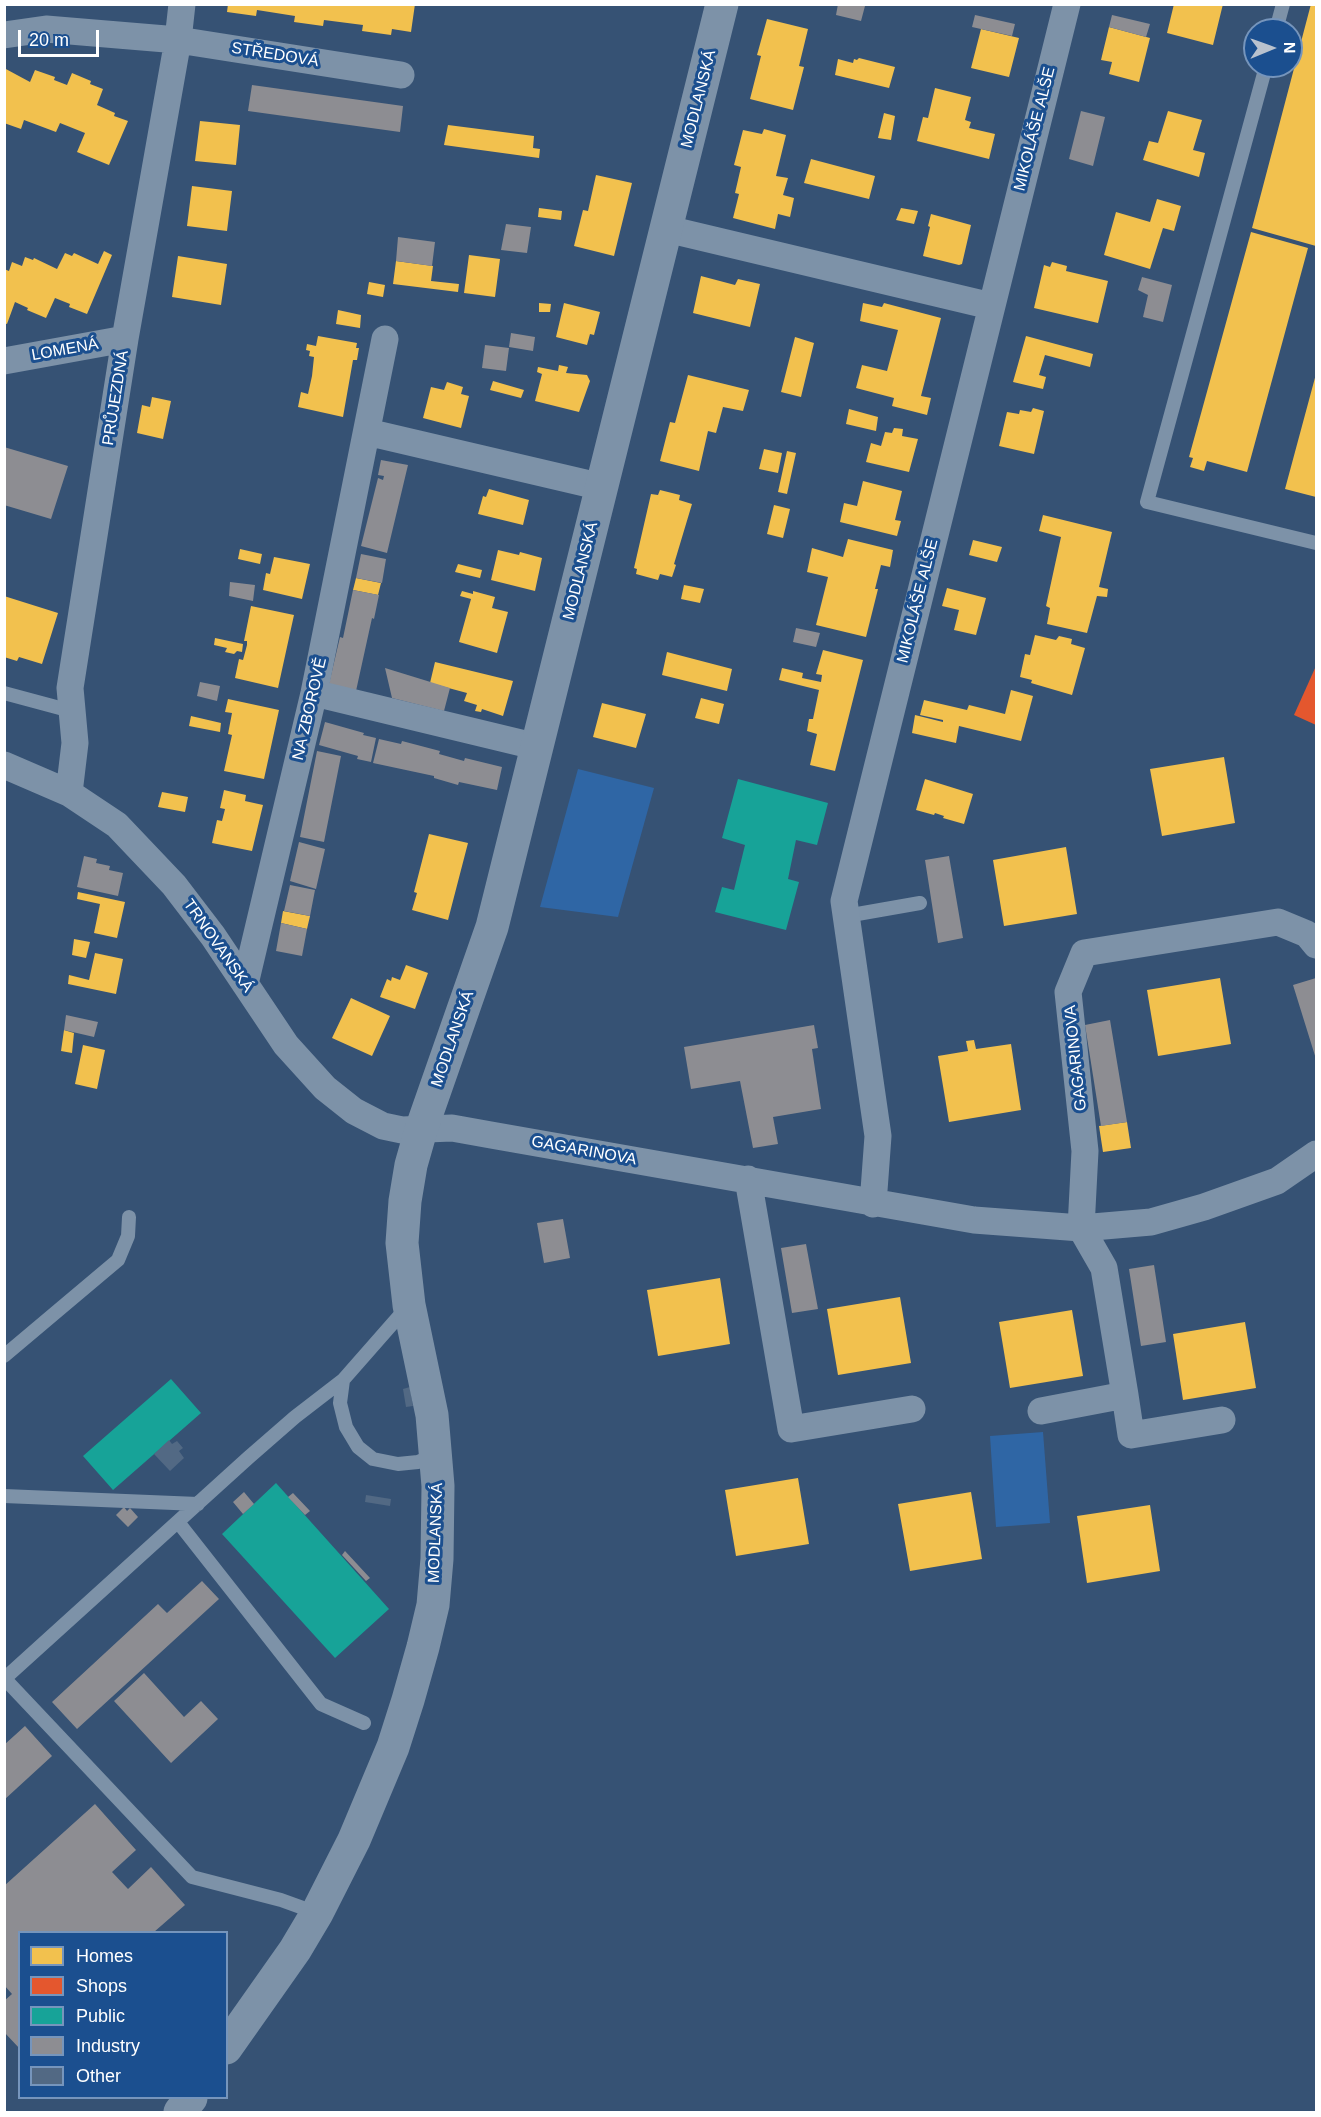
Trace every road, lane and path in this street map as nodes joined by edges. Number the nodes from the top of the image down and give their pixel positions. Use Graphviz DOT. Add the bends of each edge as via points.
graph roads {
  1 [pos="182,4"];
  2 [pos="722,4"];
  3 [pos="1067,4"];
  4 [pos="4,35"];
  5 [pos="178,40"];
  6 [pos="401,75"];
  7 [pos="1263,78"];
  8 [pos="667,229"];
  9 [pos="991,306"];
  10 [pos="125,339"];
  11 [pos="385,339"];
  12 [pos="4,361"];
  13 [pos="367,432"];
  14 [pos="602,487"];
  15 [pos="1317,543"];
  16 [pos="4,693"];
  17 [pos="314,693"];
  18 [pos="70,711"];
  19 [pos="538,747"];
  20 [pos="4,765"];
  21 [pos="69,793"];
  22 [pos="920,903"];
  23 [pos="846,916"];
  24 [pos="1317,945"];
  25 [pos="244,984"];
  26 [pos="421,1130"];
  27 [pos="1317,1154"];
  28 [pos="747,1179"];
  29 [pos="873,1204"];
  30 [pos="129,1217"];
  31 [pos="1081,1228"];
  32 [pos="409,1305"];
  33 [pos="4,1356"];
  34 [pos="342,1380"];
  35 [pos="1125,1395"];
  36 [pos="912,1409"];
  37 [pos="1041,1411"];
  38 [pos="1222,1420"];
  39 [pos="437,1455"];
  40 [pos="4,1496"];
  41 [pos="198,1504"];
  42 [pos="178,1522"];
  43 [pos="5,1679"];
  44 [pos="364,1723"];
  45 [pos="316,1913"];
  46 [pos="228,2045"];
  47 [pos="190,2099"];
  48 [pos="180,2112"];
  1 -- 5 [label="street, PRŮJEZDNÁ"];
  2 -- 8 [label="street, MODLANSKÁ"];
  3 -- 9 [label="street, MIKOLÁŠE ALŠE"];
  4 -- 5 [label="street, STŘEDOVÁ" via="46,29"];
  5 -- 6 [label="street, STŘEDOVÁ"];
  5 -- 10 [label="street, PRŮJEZDNÁ"];
  7 -- 15 [label="lane" via="1147,502"];
  8 -- 9 [label="street"];
  8 -- 14 [label="street, MODLANSKÁ"];
  9 -- 23 [label="street, MIKOLÁŠE ALŠE" via="844,900"];
  10 -- 12 [label="street, LOMENÁ"];
  10 -- 18 [label="street, PRŮJEZDNÁ" via="70,687"];
  11 -- 13 [label="street, NA ZBOROVĚ"];
  13 -- 14 [label="street"];
  13 -- 17 [label="street, NA ZBOROVĚ"];
  14 -- 19 [label="street, MODLANSKÁ"];
  16 -- 18 [label="lane"];
  17 -- 19 [label="street"];
  17 -- 25 [label="street, NA ZBOROVĚ"];
  18 -- 21 [label="street, PRŮJEZDNÁ" via="75,743"];
  19 -- 26 [label="street, MODLANSKÁ" via="492,927"];
  20 -- 21 [label="street, TRNOVANSKÁ"];
  21 -- 25 [label="street, TRNOVANSKÁ" via="117,825 147,854 200,919"];
  22 -- 23 [label="lane"];
  23 -- 29 [label="street, MIKOLÁŠE ALŠE" via="878,1136"];
  24 -- 31 [label="street, GAGARINOVA" via="1307,934 1278,922 1084,952 1068,992 1085,1151"];
  25 -- 26 [label="street, TRNOVANSKÁ" via="286,1044 325,1088 354,1111 383,1126"];
  26 -- 28 [label="street, GAGARINOVA" via="462,1130"];
  26 -- 32 [label="street, MODLANSKÁ" via="404,1210 402,1243"];
  27 -- 31 [label="street, GAGARINOVA" via="1278,1181 1204,1207 1151,1222"];
  28 -- 29 [label="street, GAGARINOVA"];
  28 -- 36 [label="street" via="791,1429"];
  29 -- 31 [label="street, GAGARINOVA" via="974,1220"];
  30 -- 33 [label="lane" via="128,1236 118,1260"];
  31 -- 35 [label="street" via="1104,1268"];
  32 -- 34 [label="lane"];
  32 -- 39 [label="street, MODLANSKÁ"];
  34 -- 39 [label="lane" via="340,1403 346,1427 357,1447 373,1458 398,1464"];
  34 -- 41 [label="lane"];
  35 -- 37 [label="street"];
  35 -- 38 [label="street" via="1131,1435"];
  39 -- 45 [label="street, MODLANSKÁ" via="437,1559 433,1605 423,1647 393,1747 354,1840"];
  40 -- 41 [label="lane"];
  41 -- 42 [label="lane"];
  42 -- 43 [label="lane"];
  42 -- 44 [label="lane" via="321,1704"];
  43 -- 45 [label="lane" via="192,1878 281,1900"];
  45 -- 46 [label="street, MODLANSKÁ" via="270,1988"];
  47 -- 48 [label="street"];
}
